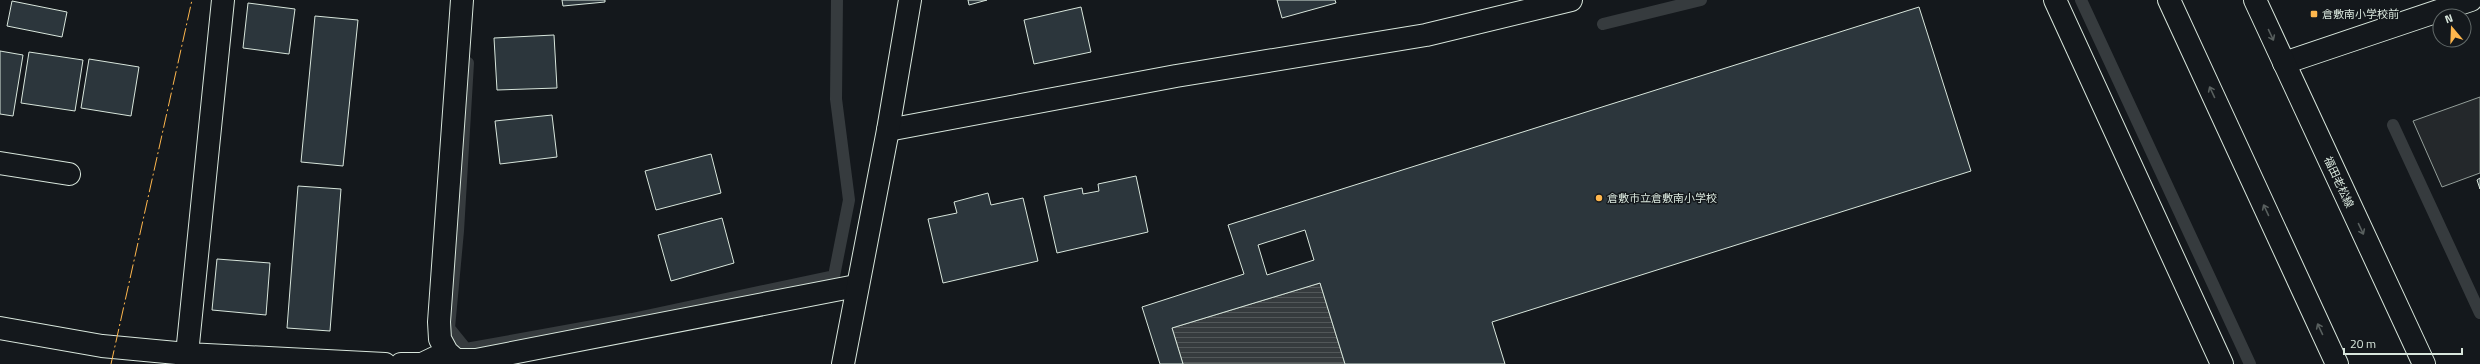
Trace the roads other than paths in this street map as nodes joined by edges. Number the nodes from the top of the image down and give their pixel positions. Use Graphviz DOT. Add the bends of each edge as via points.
graph roads {
  1 [pos="223,0"];
  2 [pos="462,0"];
  3 [pos="910,0"];
  4 [pos="1571,0"];
  5 [pos="2055,0"];
  6 [pos="2170,0"];
  7 [pos="2255,0"];
  8 [pos="2471,0"];
  9 [pos="2443,4"];
  10 [pos="2284,63"];
  11 [pos="888,130"];
  12 [pos="0,163"];
  13 [pos="69,174"];
  14 [pos="856,286"];
  15 [pos="0,328"];
  16 [pos="446,352"];
  17 [pos="187,354"];
  18 [pos="385,364"];
  19 [pos="401,364"];
  20 [pos="843,364"];
  21 [pos="2222,364"];
  22 [pos="2337,364"];
  23 [pos="2424,364"];
  1 -- 17 [label="street"];
  2 -- 16 [label="street" via="439,322 440,339"];
  3 -- 11 [label="street"];
  4 -- 11 [label="street" via="1426,35 1176,76"];
  5 -- 21 [label="street"];
  22 -- 6 [label="street, one-way"];
  7 -- 10 [label="street, 福田老松線, one-way"];
  8 -- 9 [label="street"];
  9 -- 10 [label="street"];
  10 -- 23 [label="street, 福田老松線, one-way"];
  11 -- 14 [label="street"];
  12 -- 13 [label="street"];
  14 -- 16 [label="street" via="476,360 456,360"];
  14 -- 20 [label="street"];
  15 -- 17 [label="street" via="102,346"];
  16 -- 19 [label="street" via="422,364"];
  17 -- 18 [label="street"];
}
